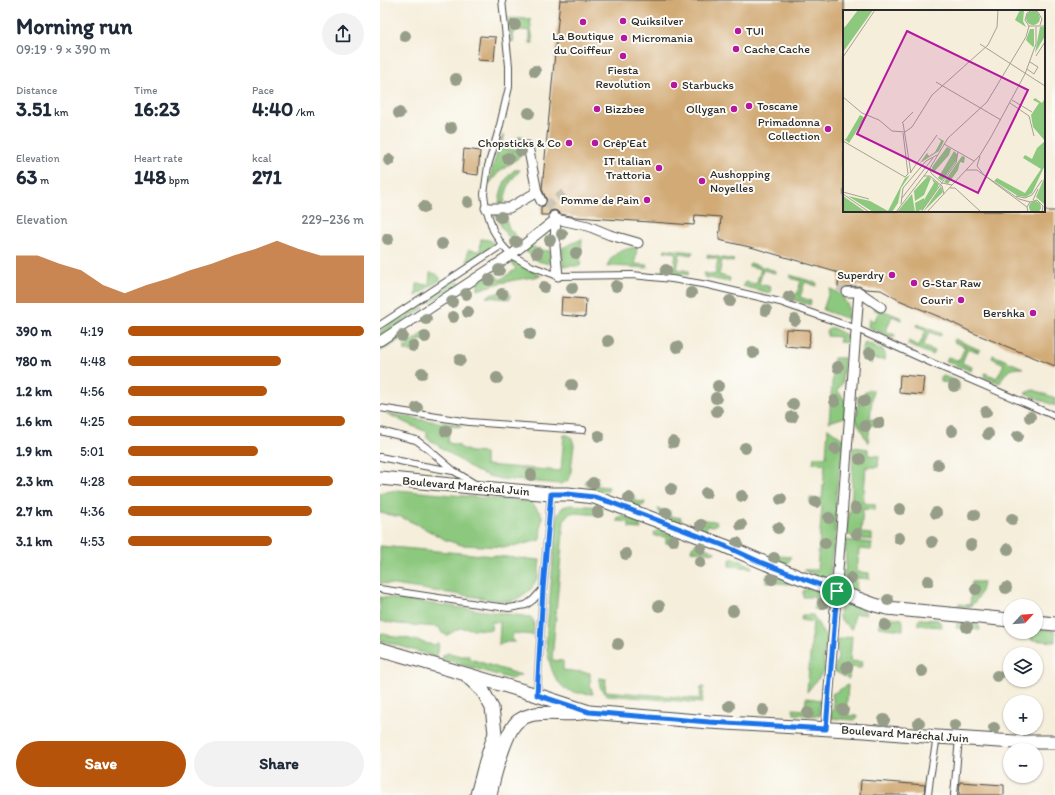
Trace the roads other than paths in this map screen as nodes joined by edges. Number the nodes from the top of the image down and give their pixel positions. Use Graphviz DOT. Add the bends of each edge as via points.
graph roads {
  1 [pos="502,0"];
  2 [pos="528,146"];
  3 [pos="536,192"];
  4 [pos="541,201"];
  5 [pos="486,208"];
  6 [pos="555,217"];
  7 [pos="638,243"];
  8 [pos="502,245"];
  9 [pos="511,255"];
  10 [pos="558,276"];
  11 [pos="847,292"];
  12 [pos="859,292"];
  13 [pos="881,307"];
  14 [pos="380,325"];
  15 [pos="857,329"];
  16 [pos="380,341"];
  17 [pos="380,408"];
  18 [pos="1055,416"];
  19 [pos="583,430"];
  20 [pos="380,431"];
  21 [pos="380,457"];
  22 [pos="454,471"];
  23 [pos="382,479"];
  24 [pos="482,488"];
  25 [pos="551,494"];
  26 [pos="380,589"];
  27 [pos="543,589"];
  28 [pos="837,591"];
  29 [pos="1003,619"];
  30 [pos="1043,623"];
  31 [pos="1055,624"];
  32 [pos="380,649"];
  33 [pos="466,675"];
  34 [pos="537,695"];
  35 [pos="589,712"];
  36 [pos="826,729"];
  37 [pos="937,737"];
  38 [pos="959,738"];
  39 [pos="1055,742"];
  40 [pos="480,791"];
  41 [pos="490,795"];
  42 [pos="928,795"];
  43 [pos="954,795"];
  1 -- 5 [label="lane" via="509,87 500,129 488,166 484,194"];
  2 -- 3 [label="street"];
  3 -- 4 [label="street"];
  3 -- 5 [label="street" via="509,208"];
  5 -- 8 [label="lane" via="493,230"];
  6 -- 7 [label="street"];
  6 -- 9 [label="street"];
  6 -- 10 [label="street"];
  8 -- 9 [label="lane"];
  8 -- 14 [label="lane"];
  9 -- 10 [label="lane" via="530,266"];
  9 -- 16 [label="street"];
  10 -- 15 [label="lane" via="632,275 694,282 780,302"];
  11 -- 12 [label="street"];
  12 -- 13 [label="street"];
  12 -- 15 [label="street"];
  15 -- 18 [label="lane"];
  15 -- 28 [label="street"];
  17 -- 19 [label="lane" via="469,422"];
  20 -- 22 [label="lane" via="416,440"];
  21 -- 22 [label="lane"];
  22 -- 24 [label="lane"];
  23 -- 24 [label="street, Boulevard Maréchal Juin"];
  24 -- 25 [label="street, Boulevard Maréchal Juin"];
  25 -- 27 [label="lane"];
  25 -- 28 [label="street, Boulevard Maréchal Juin" via="594,497 610,502"];
  26 -- 27 [label="lane" via="509,608 526,605"];
  27 -- 34 [label="lane"];
  28 -- 29 [label="street, Boulevard Maréchal Juin" via="887,608"];
  28 -- 36 [label="street"];
  30 -- 31 [label="street"];
  32 -- 33 [label="street, Boulevard Maréchal Juin"];
  33 -- 34 [label="street, Boulevard Maréchal Juin"];
  33 -- 40 [label="street" via="483,691 492,708 495,733"];
  34 -- 35 [label="street, Boulevard Maréchal Juin"];
  35 -- 36 [label="street, Boulevard Maréchal Juin"];
  35 -- 41 [label="street" via="534,714 517,722 508,735"];
  36 -- 37 [label="street, Boulevard Maréchal Juin"];
  37 -- 38 [label="street, Boulevard Maréchal Juin"];
  37 -- 42 [label="lane"];
  38 -- 39 [label="street, Boulevard Maréchal Juin"];
  38 -- 43 [label="lane"];
}
